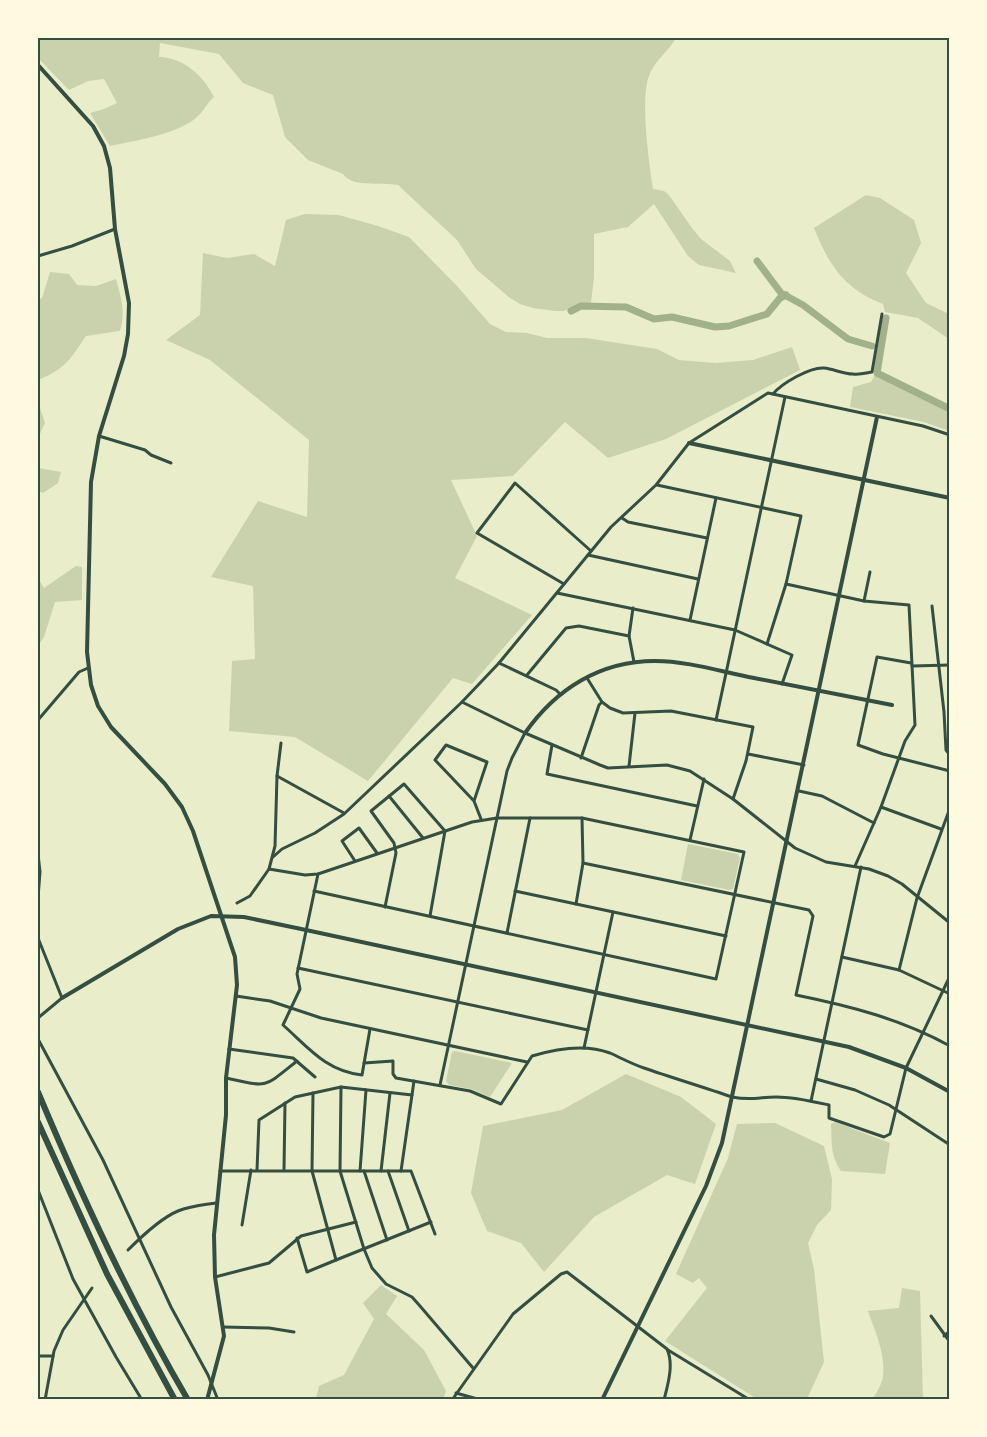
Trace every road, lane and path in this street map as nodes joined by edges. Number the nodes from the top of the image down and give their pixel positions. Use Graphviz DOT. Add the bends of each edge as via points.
graph roads {
  1 [pos="38,65"];
  2 [pos="115,229"];
  3 [pos="38,256"];
  4 [pos="882,314"];
  5 [pos="774,394"];
  6 [pos="785,397"];
  7 [pos="877,417"];
  8 [pos="950,435"];
  9 [pos="99,436"];
  10 [pos="689,443"];
  11 [pos="771,459"];
  12 [pos="171,463"];
  13 [pos="864,480"];
  14 [pos="656,484"];
  15 [pos="716,498"];
  16 [pos="950,498"];
  17 [pos="761,507"];
  18 [pos="622,518"];
  19 [pos="707,538"];
  20 [pos="591,551"];
  21 [pos="588,555"];
  22 [pos="870,572"];
  23 [pos="698,579"];
  24 [pos="564,584"];
  25 [pos="786,584"];
  26 [pos="557,592"];
  27 [pos="840,596"];
  28 [pos="864,601"];
  29 [pos="932,606"];
  30 [pos="633,608"];
  31 [pos="690,620"];
  32 [pos="735,630"];
  33 [pos="629,636"];
  34 [pos="767,644"];
  35 [pos="499,663"];
  36 [pos="634,663"];
  37 [pos="911,665"];
  38 [pos="938,665"];
  39 [pos="950,665"];
  40 [pos="88,668"];
  41 [pos="726,673"];
  42 [pos="527,675"];
  43 [pos="587,677"];
  44 [pos="782,684"];
  45 [pos="819,691"];
  46 [pos="560,694"];
  47 [pos="867,700"];
  48 [pos="462,702"];
  49 [pos="602,702"];
  50 [pos="892,705"];
  51 [pos="635,713"];
  52 [pos="38,720"];
  53 [pos="716,720"];
  54 [pos="525,733"];
  55 [pos="281,743"];
  56 [pos="552,745"];
  57 [pos="748,754"];
  58 [pos="950,755"];
  59 [pos="581,758"];
  60 [pos="898,758"];
  61 [pos="804,765"];
  62 [pos="629,766"];
  63 [pos="950,771"];
  64 [pos="277,776"];
  65 [pos="704,779"];
  66 [pos="799,791"];
  67 [pos="389,796"];
  68 [pos="733,799"];
  69 [pos="474,801"];
  70 [pos="697,806"];
  71 [pos="881,807"];
  72 [pos="950,808"];
  73 [pos="344,814"];
  74 [pos="497,818"];
  75 [pos="530,818"];
  76 [pos="582,818"];
  77 [pos="481,819"];
  78 [pos="874,823"];
  79 [pos="941,829"];
  80 [pos="445,831"];
  81 [pos="423,838"];
  82 [pos="690,840"];
  83 [pos="788,843"];
  84 [pos="395,847"];
  85 [pos="377,853"];
  86 [pos="38,854"];
  87 [pos="273,857"];
  88 [pos="355,861"];
  89 [pos="583,863"];
  90 [pos="855,866"];
  91 [pos="861,867"];
  92 [pos="269,869"];
  93 [pos="318,874"];
  94 [pos="314,891"];
  95 [pos="515,891"];
  96 [pos="735,895"];
  97 [pos="38,898"];
  98 [pos="917,898"];
  99 [pos="237,903"];
  100 [pos="774,903"];
  101 [pos="576,904"];
  102 [pos="385,907"];
  103 [pos="613,912"];
  104 [pos="221,915"];
  105 [pos="430,916"];
  106 [pos="950,923"];
  107 [pos="474,926"];
  108 [pos="306,930"];
  109 [pos="507,933"];
  110 [pos="726,936"];
  111 [pos="38,938"];
  112 [pos="604,954"];
  113 [pos="842,957"];
  114 [pos="466,964"];
  115 [pos="298,968"];
  116 [pos="898,970"];
  117 [pos="950,976"];
  118 [pos="943,991"];
  119 [pos="596,992"];
  120 [pos="950,994"];
  121 [pos="236,996"];
  122 [pos="62,998"];
  123 [pos="458,1002"];
  124 [pos="832,1002"];
  125 [pos="291,1008"];
  126 [pos="38,1018"];
  127 [pos="749,1024"];
  128 [pos="370,1029"];
  129 [pos="588,1030"];
  130 [pos="923,1033"];
  131 [pos="38,1039"];
  132 [pos="824,1041"];
  133 [pos="448,1046"];
  134 [pos="950,1046"];
  135 [pos="584,1048"];
  136 [pos="229,1049"];
  137 [pos="297,1062"];
  138 [pos="527,1062"];
  139 [pos="364,1063"];
  140 [pos="906,1068"];
  141 [pos="315,1077"];
  142 [pos="226,1078"];
  143 [pos="816,1079"];
  144 [pos="414,1081"];
  145 [pos="440,1085"];
  146 [pos="341,1088"];
  147 [pos="366,1090"];
  148 [pos="38,1092"];
  149 [pos="950,1092"];
  150 [pos="313,1093"];
  151 [pos="390,1093"];
  152 [pos="412,1095"];
  153 [pos="732,1097"];
  154 [pos="811,1101"];
  155 [pos="285,1103"];
  156 [pos="895,1108"];
  157 [pos="38,1122"];
  158 [pos="950,1145"];
  159 [pos="251,1170"];
  160 [pos="220,1171"];
  161 [pos="257,1171"];
  162 [pos="284,1171"];
  163 [pos="312,1171"];
  164 [pos="340,1171"];
  165 [pos="362,1171"];
  166 [pos="381,1171"];
  167 [pos="388,1171"];
  168 [pos="401,1171"];
  169 [pos="38,1190"];
  170 [pos="216,1203"];
  171 [pos="356,1222"];
  172 [pos="431,1222"];
  173 [pos="242,1226"];
  174 [pos="328,1229"];
  175 [pos="409,1231"];
  176 [pos="435,1234"];
  177 [pos="139,1239"];
  178 [pos="297,1239"];
  179 [pos="387,1240"];
  180 [pos="364,1249"];
  181 [pos="128,1250"];
  182 [pos="336,1260"];
  183 [pos="215,1276"];
  184 [pos="92,1288"];
  185 [pos="83,1298"];
  186 [pos="931,1316"];
  187 [pos="637,1326"];
  188 [pos="223,1327"];
  189 [pos="950,1331"];
  190 [pos="294,1332"];
  191 [pos="944,1336"];
  192 [pos="950,1342"];
  193 [pos="667,1349"];
  194 [pos="38,1356"];
  195 [pos="53,1356"];
  196 [pos="473,1368"];
  197 [pos="212,1384"];
  198 [pos="456,1394"];
  199 [pos="45,1400"];
  200 [pos="142,1400"];
  201 [pos="175,1400"];
  202 [pos="188,1400"];
  203 [pos="207,1400"];
  204 [pos="218,1400"];
  205 [pos="452,1400"];
  206 [pos="481,1400"];
  207 [pos="602,1400"];
  208 [pos="664,1400"];
  209 [pos="750,1400"];
  1 -- 2 [label="street" via="93,126 105,146"];
  2 -- 3 [label="street"];
  2 -- 9 [label="street" via="129,321 124,356"];
  4 -- 5 [label="street" via="872,372 853,374 816,369 778,387"];
  5 -- 6 [label="street"];
  5 -- 10 [label="street" via="768,393"];
  6 -- 7 [label="street"];
  6 -- 11 [label="street"];
  7 -- 8 [label="street"];
  7 -- 13 [label="street"];
  9 -- 12 [label="street" via="146,450"];
  9 -- 40 [label="street" via="91,482"];
  10 -- 11 [label="street"];
  10 -- 14 [label="street"];
  11 -- 13 [label="street"];
  11 -- 17 [label="street"];
  13 -- 16 [label="street"];
  13 -- 27 [label="street"];
  14 -- 15 [label="street"];
  14 -- 18 [label="street"];
  15 -- 17 [label="street"];
  15 -- 19 [label="street"];
  17 -- 25 [label="street" via="801,516"];
  17 -- 32 [label="street"];
  18 -- 19 [label="street"];
  18 -- 20 [label="street"];
  19 -- 23 [label="street"];
  20 -- 21 [label="street"];
  20 -- 24 [label="street" via="514,483 477,533"];
  21 -- 23 [label="street"];
  21 -- 24 [label="street"];
  22 -- 28 [label="street"];
  23 -- 31 [label="street"];
  24 -- 26 [label="street"];
  25 -- 27 [label="street"];
  25 -- 34 [label="street"];
  26 -- 30 [label="street"];
  26 -- 35 [label="street"];
  27 -- 28 [label="street"];
  27 -- 45 [label="street"];
  28 -- 37 [label="street" via="909,604"];
  29 -- 38 [label="street"];
  30 -- 31 [label="street"];
  30 -- 33 [label="street"];
  31 -- 32 [label="street"];
  32 -- 34 [label="street"];
  32 -- 41 [label="street"];
  33 -- 36 [label="street"];
  33 -- 42 [label="street" via="579,626 566,628"];
  34 -- 44 [label="street" via="792,655"];
  35 -- 42 [label="street"];
  35 -- 48 [label="street"];
  36 -- 41 [label="street" via="674,663"];
  36 -- 43 [label="street"];
  37 -- 38 [label="street"];
  37 -- 47 [label="street" via="877,657"];
  37 -- 60 [label="street" via="915,725"];
  38 -- 39 [label="street"];
  38 -- 58 [label="street" via="946,750"];
  40 -- 52 [label="street" via="79,672"];
  40 -- 104 [label="street" via="104,718 182,807"];
  41 -- 44 [label="street"];
  41 -- 53 [label="street"];
  42 -- 46 [label="street"];
  43 -- 46 [label="street"];
  43 -- 49 [label="street"];
  44 -- 45 [label="street"];
  45 -- 47 [label="street"];
  45 -- 61 [label="street"];
  46 -- 54 [label="street"];
  47 -- 50 [label="street"];
  47 -- 60 [label="street" via="858,745"];
  48 -- 54 [label="street"];
  48 -- 73 [label="street"];
  49 -- 51 [label="street" via="617,711"];
  49 -- 59 [label="street"];
  51 -- 53 [label="street" via="671,711"];
  51 -- 62 [label="street"];
  53 -- 57 [label="street" via="753,727"];
  54 -- 56 [label="street"];
  54 -- 74 [label="street" via="507,771"];
  55 -- 64 [label="street"];
  56 -- 59 [label="street"];
  56 -- 70 [label="street" via="547,774"];
  57 -- 61 [label="street"];
  57 -- 68 [label="street"];
  59 -- 62 [label="street" via="608,768"];
  60 -- 63 [label="street"];
  60 -- 71 [label="street"];
  61 -- 66 [label="street"];
  62 -- 65 [label="street" via="667,765"];
  64 -- 73 [label="street"];
  64 -- 87 [label="street"];
  65 -- 68 [label="street"];
  65 -- 70 [label="street"];
  66 -- 78 [label="street" via="822,796"];
  66 -- 83 [label="street"];
  67 -- 80 [label="street" via="404,784"];
  67 -- 81 [label="street"];
  67 -- 84 [label="street" via="371,811"];
  68 -- 83 [label="street"];
  69 -- 69 [label="street" via="487,762 446,745 435,760"];
  69 -- 77 [label="street"];
  70 -- 82 [label="street"];
  71 -- 78 [label="street"];
  71 -- 79 [label="street"];
  72 -- 79 [label="street"];
  73 -- 87 [label="street"];
  74 -- 75 [label="street"];
  74 -- 77 [label="street"];
  74 -- 107 [label="street"];
  75 -- 76 [label="street"];
  75 -- 95 [label="street"];
  76 -- 82 [label="street"];
  76 -- 89 [label="street"];
  77 -- 80 [label="street"];
  78 -- 90 [label="street"];
  79 -- 98 [label="street"];
  80 -- 81 [label="street"];
  80 -- 105 [label="street"];
  81 -- 84 [label="street"];
  82 -- 96 [label="street" via="744,852"];
  83 -- 90 [label="street" via="826,862"];
  83 -- 100 [label="street"];
  84 -- 85 [label="street"];
  84 -- 102 [label="street"];
  85 -- 88 [label="street"];
  85 -- 88 [label="street" via="359,828 342,841"];
  86 -- 97 [label="street"];
  87 -- 92 [label="street"];
  88 -- 93 [label="street"];
  89 -- 96 [label="street"];
  89 -- 101 [label="street"];
  90 -- 91 [label="street"];
  91 -- 98 [label="street" via="888,876"];
  91 -- 113 [label="street"];
  92 -- 93 [label="street"];
  92 -- 99 [label="street" via="250,896"];
  93 -- 94 [label="street"];
  94 -- 102 [label="street"];
  94 -- 108 [label="street"];
  95 -- 101 [label="street"];
  95 -- 109 [label="street"];
  96 -- 100 [label="street"];
  96 -- 110 [label="street"];
  98 -- 106 [label="street"];
  98 -- 116 [label="street"];
  100 -- 124 [label="street" via="812,912 796,995"];
  100 -- 127 [label="street"];
  101 -- 103 [label="street"];
  102 -- 105 [label="street"];
  103 -- 110 [label="street"];
  103 -- 112 [label="street"];
  104 -- 108 [label="street"];
  104 -- 121 [label="street" via="235,957"];
  104 -- 122 [label="street" via="178,929"];
  105 -- 107 [label="street"];
  107 -- 109 [label="street"];
  107 -- 114 [label="street"];
  108 -- 114 [label="street"];
  108 -- 115 [label="street"];
  109 -- 112 [label="street"];
  110 -- 112 [label="street" via="716,979"];
  111 -- 122 [label="street"];
  112 -- 119 [label="street"];
  113 -- 116 [label="street"];
  113 -- 124 [label="street"];
  114 -- 119 [label="street"];
  114 -- 123 [label="street"];
  115 -- 123 [label="street"];
  115 -- 125 [label="street" via="300,988"];
  116 -- 118 [label="street"];
  117 -- 118 [label="street"];
  118 -- 120 [label="street"];
  118 -- 130 [label="street"];
  119 -- 127 [label="street"];
  119 -- 129 [label="street"];
  121 -- 125 [label="street"];
  121 -- 136 [label="street"];
  122 -- 126 [label="street"];
  123 -- 129 [label="street"];
  123 -- 133 [label="street"];
  124 -- 130 [label="street" via="875,1013"];
  124 -- 132 [label="street"];
  125 -- 128 [label="street"];
  125 -- 139 [label="street" via="284,1025 324,1061 340,1071 362,1075"];
  127 -- 132 [label="street"];
  127 -- 153 [label="street"];
  128 -- 133 [label="street"];
  128 -- 139 [label="street"];
  129 -- 135 [label="street"];
  130 -- 134 [label="street"];
  130 -- 140 [label="street"];
  131 -- 177 [label="street" via="98,1150"];
  132 -- 140 [label="street" via="864,1051"];
  132 -- 143 [label="street"];
  133 -- 138 [label="street"];
  133 -- 145 [label="street"];
  135 -- 138 [label="street" via="547,1052 532,1056"];
  135 -- 153 [label="street" via="608,1052 637,1066"];
  136 -- 137 [label="street" via="293,1058"];
  136 -- 142 [label="street"];
  137 -- 141 [label="street"];
  137 -- 142 [label="street" via="261,1086"];
  138 -- 145 [label="street" via="501,1104 470,1091"];
  139 -- 144 [label="street" via="393,1062 396,1078"];
  140 -- 149 [label="street"];
  140 -- 156 [label="street"];
  142 -- 160 [label="street"];
  143 -- 154 [label="street"];
  143 -- 156 [label="street" via="855,1090"];
  144 -- 145 [label="street"];
  144 -- 152 [label="street"];
  146 -- 147 [label="street"];
  146 -- 150 [label="street"];
  146 -- 164 [label="street"];
  147 -- 151 [label="street"];
  147 -- 165 [label="street"];
  148 -- 202 [label="highway" via="117,1268"];
  150 -- 155 [label="street"];
  150 -- 163 [label="street"];
  151 -- 152 [label="street"];
  151 -- 166 [label="street"];
  152 -- 168 [label="street"];
  153 -- 154 [label="street"];
  153 -- 187 [label="street" via="716,1161"];
  154 -- 156 [label="street" via="829,1105 829,1118 884,1137 890,1134"];
  155 -- 161 [label="street" via="259,1120"];
  155 -- 162 [label="street"];
  156 -- 158 [label="street"];
  157 -- 201 [label="highway" via="107,1274"];
  159 -- 160 [label="street"];
  159 -- 161 [label="street"];
  159 -- 173 [label="street"];
  160 -- 170 [label="street"];
  161 -- 162 [label="street"];
  162 -- 163 [label="street"];
  163 -- 164 [label="street"];
  163 -- 174 [label="street"];
  164 -- 165 [label="street"];
  164 -- 171 [label="street"];
  165 -- 166 [label="street"];
  165 -- 179 [label="street"];
  166 -- 167 [label="street"];
  167 -- 168 [label="street"];
  167 -- 175 [label="street"];
  168 -- 172 [label="street" via="411,1172"];
  169 -- 185 [label="street"];
  170 -- 177 [label="street" via="176,1212"];
  170 -- 183 [label="street"];
  171 -- 174 [label="street"];
  171 -- 180 [label="street"];
  172 -- 175 [label="street"];
  172 -- 176 [label="street"];
  174 -- 178 [label="street"];
  174 -- 182 [label="street"];
  175 -- 179 [label="street"];
  177 -- 181 [label="street"];
  177 -- 197 [label="street"];
  178 -- 182 [label="street" via="307,1272"];
  178 -- 183 [label="street" via="269,1263"];
  179 -- 180 [label="street"];
  180 -- 182 [label="street"];
  180 -- 196 [label="street" via="372,1268 386,1284 416,1301"];
  183 -- 188 [label="street"];
  184 -- 185 [label="street"];
  185 -- 195 [label="street" via="63,1330"];
  185 -- 200 [label="street"];
  186 -- 191 [label="street"];
  187 -- 193 [label="street"];
  187 -- 196 [label="street" via="567,1272 513,1314"];
  187 -- 207 [label="street"];
  188 -- 190 [label="street"];
  188 -- 197 [label="street" via="224,1343"];
  189 -- 191 [label="street"];
  191 -- 192 [label="street"];
  193 -- 208 [label="street" via="670,1366"];
  193 -- 209 [label="street"];
  194 -- 195 [label="street"];
  195 -- 199 [label="street"];
  196 -- 198 [label="street"];
  197 -- 203 [label="street"];
  197 -- 204 [label="street"];
  198 -- 205 [label="street"];
  198 -- 206 [label="street"];
}
